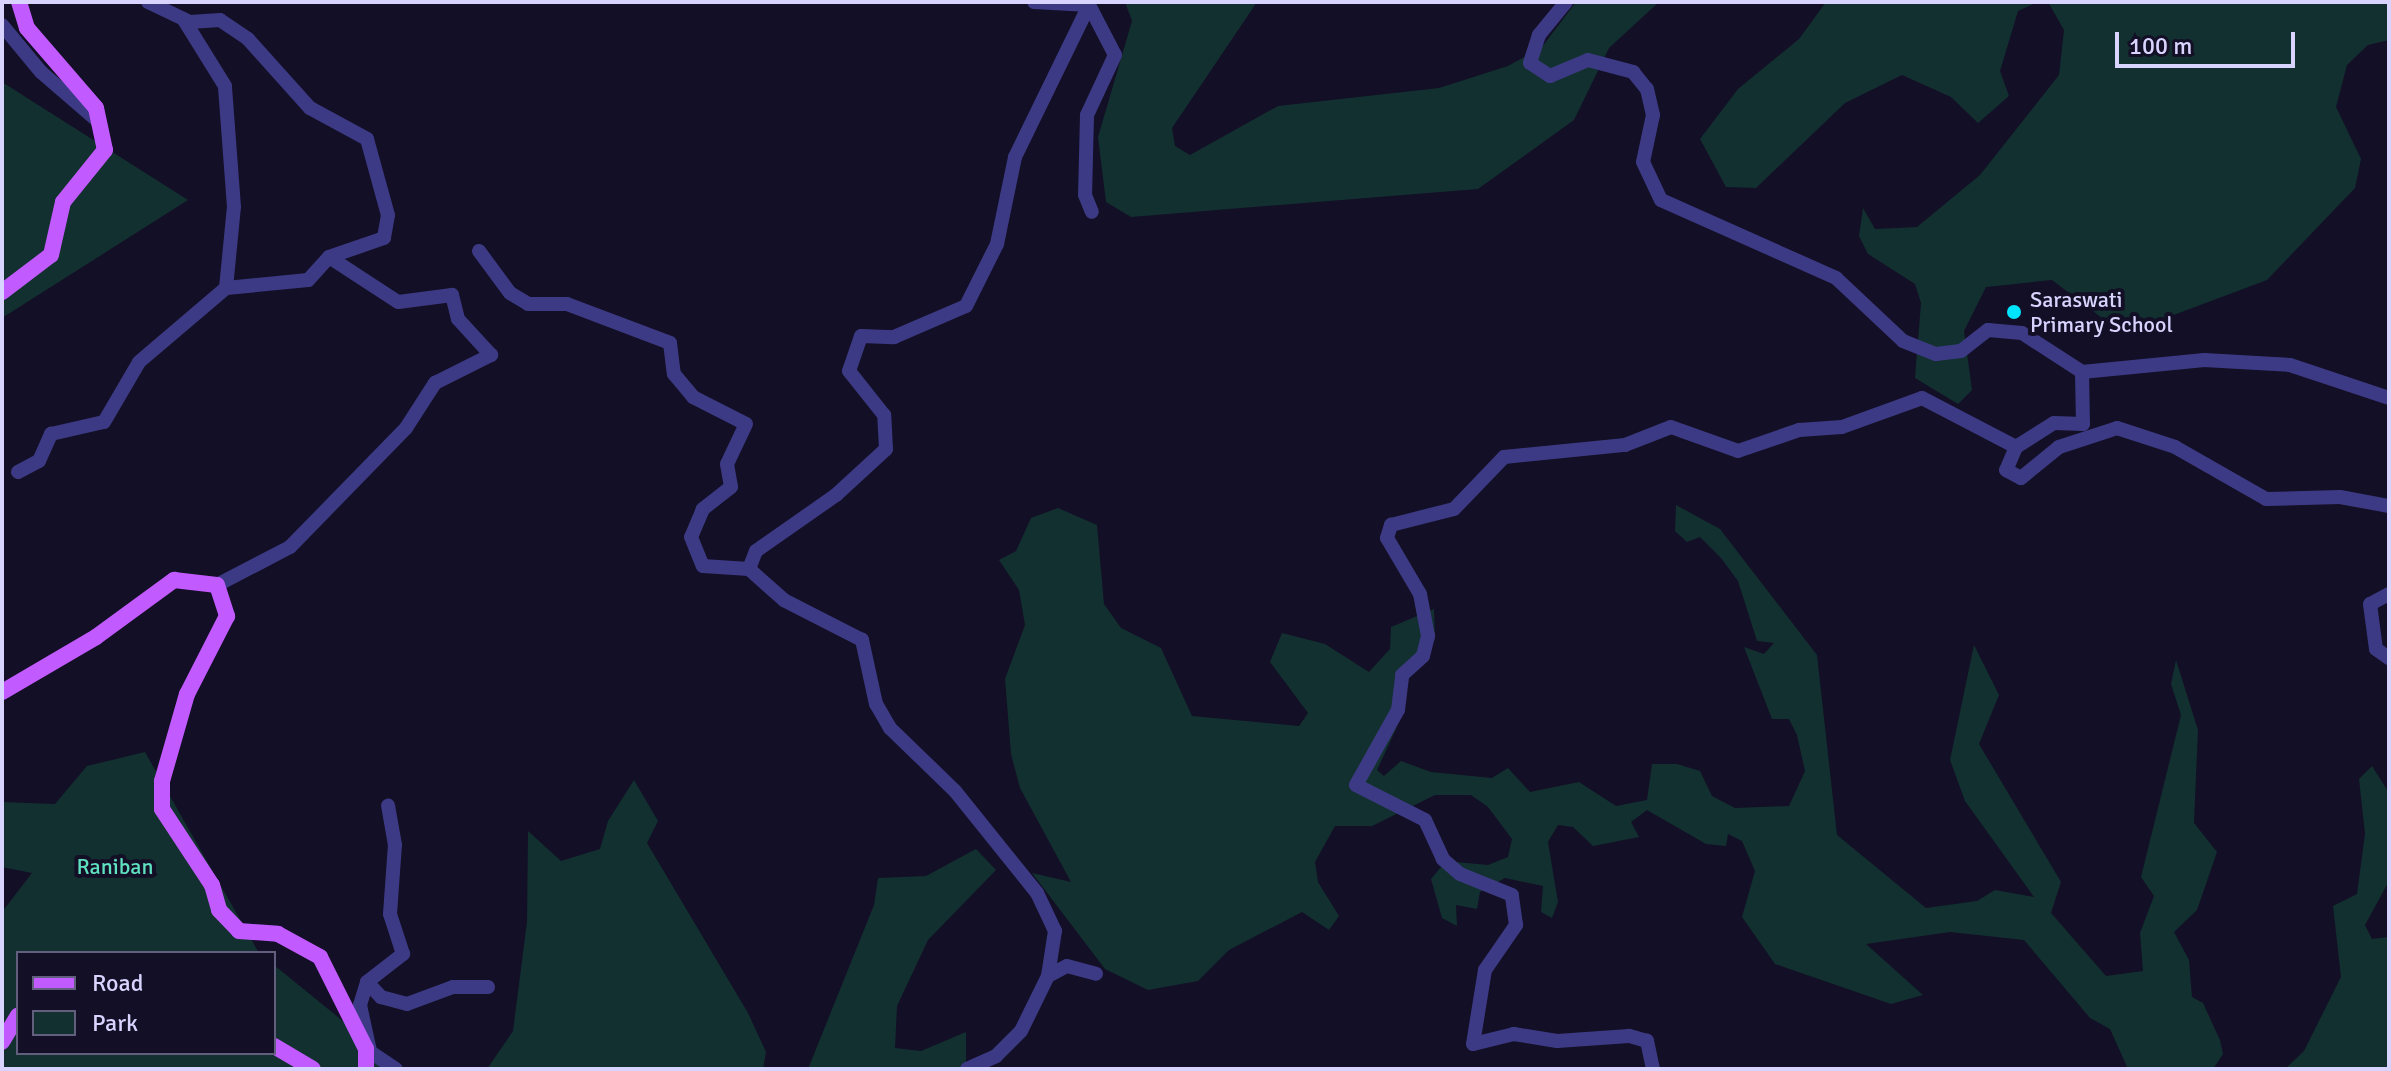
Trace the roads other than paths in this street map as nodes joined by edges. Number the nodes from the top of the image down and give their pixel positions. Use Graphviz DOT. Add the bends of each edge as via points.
graph roads {
  1 [pos="19,2"];
  2 [pos="148,2"];
  3 [pos="1034,2"];
  4 [pos="1566,2"];
  5 [pos="1089,5"];
  6 [pos="184,20"];
  7 [pos="2,25"];
  8 [pos="100,123"];
  9 [pos="1092,212"];
  10 [pos="479,251"];
  11 [pos="329,257"];
  12 [pos="226,288"];
  13 [pos="2,292"];
  14 [pos="2082,372"];
  15 [pos="2389,398"];
  16 [pos="2016,447"];
  17 [pos="18,472"];
  18 [pos="2389,506"];
  19 [pos="749,569"];
  20 [pos="217,585"];
  21 [pos="2389,594"];
  22 [pos="2389,658"];
  23 [pos="2,692"];
  24 [pos="388,806"];
  25 [pos="1096,974"];
  26 [pos="1048,976"];
  27 [pos="367,982"];
  28 [pos="488,987"];
  29 [pos="16,1018"];
  30 [pos="2,1042"];
  31 [pos="276,1047"];
  32 [pos="368,1050"];
  33 [pos="313,1069"];
  34 [pos="366,1069"];
  35 [pos="396,1069"];
  36 [pos="967,1069"];
  37 [pos="1653,1069"];
  1 -- 8 [label="main road" via="27,28 96,108"];
  2 -- 6 [label="street"];
  3 -- 5 [label="street"];
  4 -- 14 [label="street" via="1539,35 1530,63 1550,76 1588,60 1633,72 1647,89 1653,115 1643,162 1661,200 1836,278 1903,341 1936,354 1961,351 1988,330 2022,333"];
  5 -- 9 [label="street" via="1115,55 1087,115 1085,195"];
  5 -- 19 [label="street" via="1015,157 997,244 966,306 894,337 861,336 851,350 849,371 884,415 886,449 836,495 756,551"];
  6 -- 11 [label="street" via="220,20 248,39 310,108 367,139 388,215 384,238"];
  6 -- 12 [label="street" via="225,86 234,207"];
  7 -- 8 [label="street" via="41,72"];
  8 -- 13 [label="main road" via="102,158 63,202 51,255"];
  10 -- 19 [label="street" via="510,293 528,304 567,304 670,343 674,374 693,397 746,424 727,464 731,487 703,509 691,537 703,566"];
  11 -- 12 [label="street" via="308,280"];
  11 -- 20 [label="street" via="398,302 452,295 458,319 491,355 435,383 406,428 290,547"];
  12 -- 17 [label="street" via="139,362 104,422 51,434 39,461"];
  14 -- 15 [label="street" via="2204,360 2290,365"];
  14 -- 16 [label="street" via="2083,424 2054,423"];
  16 -- 18 [label="street" via="2006,470 2021,478 2059,447 2117,428 2175,447 2266,499 2340,497"];
  16 -- 37 [label="street" via="1922,398 1842,427 1799,430 1738,451 1671,427 1625,445 1504,457 1454,509 1391,525 1387,538 1420,594 1428,636 1423,656 1402,675 1398,710 1356,785 1425,820 1443,859 1460,874 1512,895 1516,925 1485,970 1473,1044 1514,1034 1557,1041 1629,1036 1647,1041"];
  19 -- 26 [label="street" via="784,600 862,640 876,704 890,728 955,791 1037,893 1055,931"];
  20 -- 23 [label="main road" via="174,580 96,637"];
  20 -- 32 [label="main road" via="227,616 187,694 162,781 162,809 212,885 219,910 239,931 278,934 320,957"];
  21 -- 22 [label="street" via="2370,604 2376,649"];
  24 -- 27 [label="street" via="395,845 390,914 403,954"];
  25 -- 26 [label="street" via="1067,966"];
  26 -- 36 [label="street" via="1021,1031 996,1056"];
  27 -- 28 [label="street" via="381,997 407,1004 453,987"];
  27 -- 32 [label="street" via="360,1005"];
  29 -- 30 [label="main road"];
  31 -- 33 [label="main road"];
  32 -- 34 [label="main road"];
  32 -- 35 [label="street"];
}
